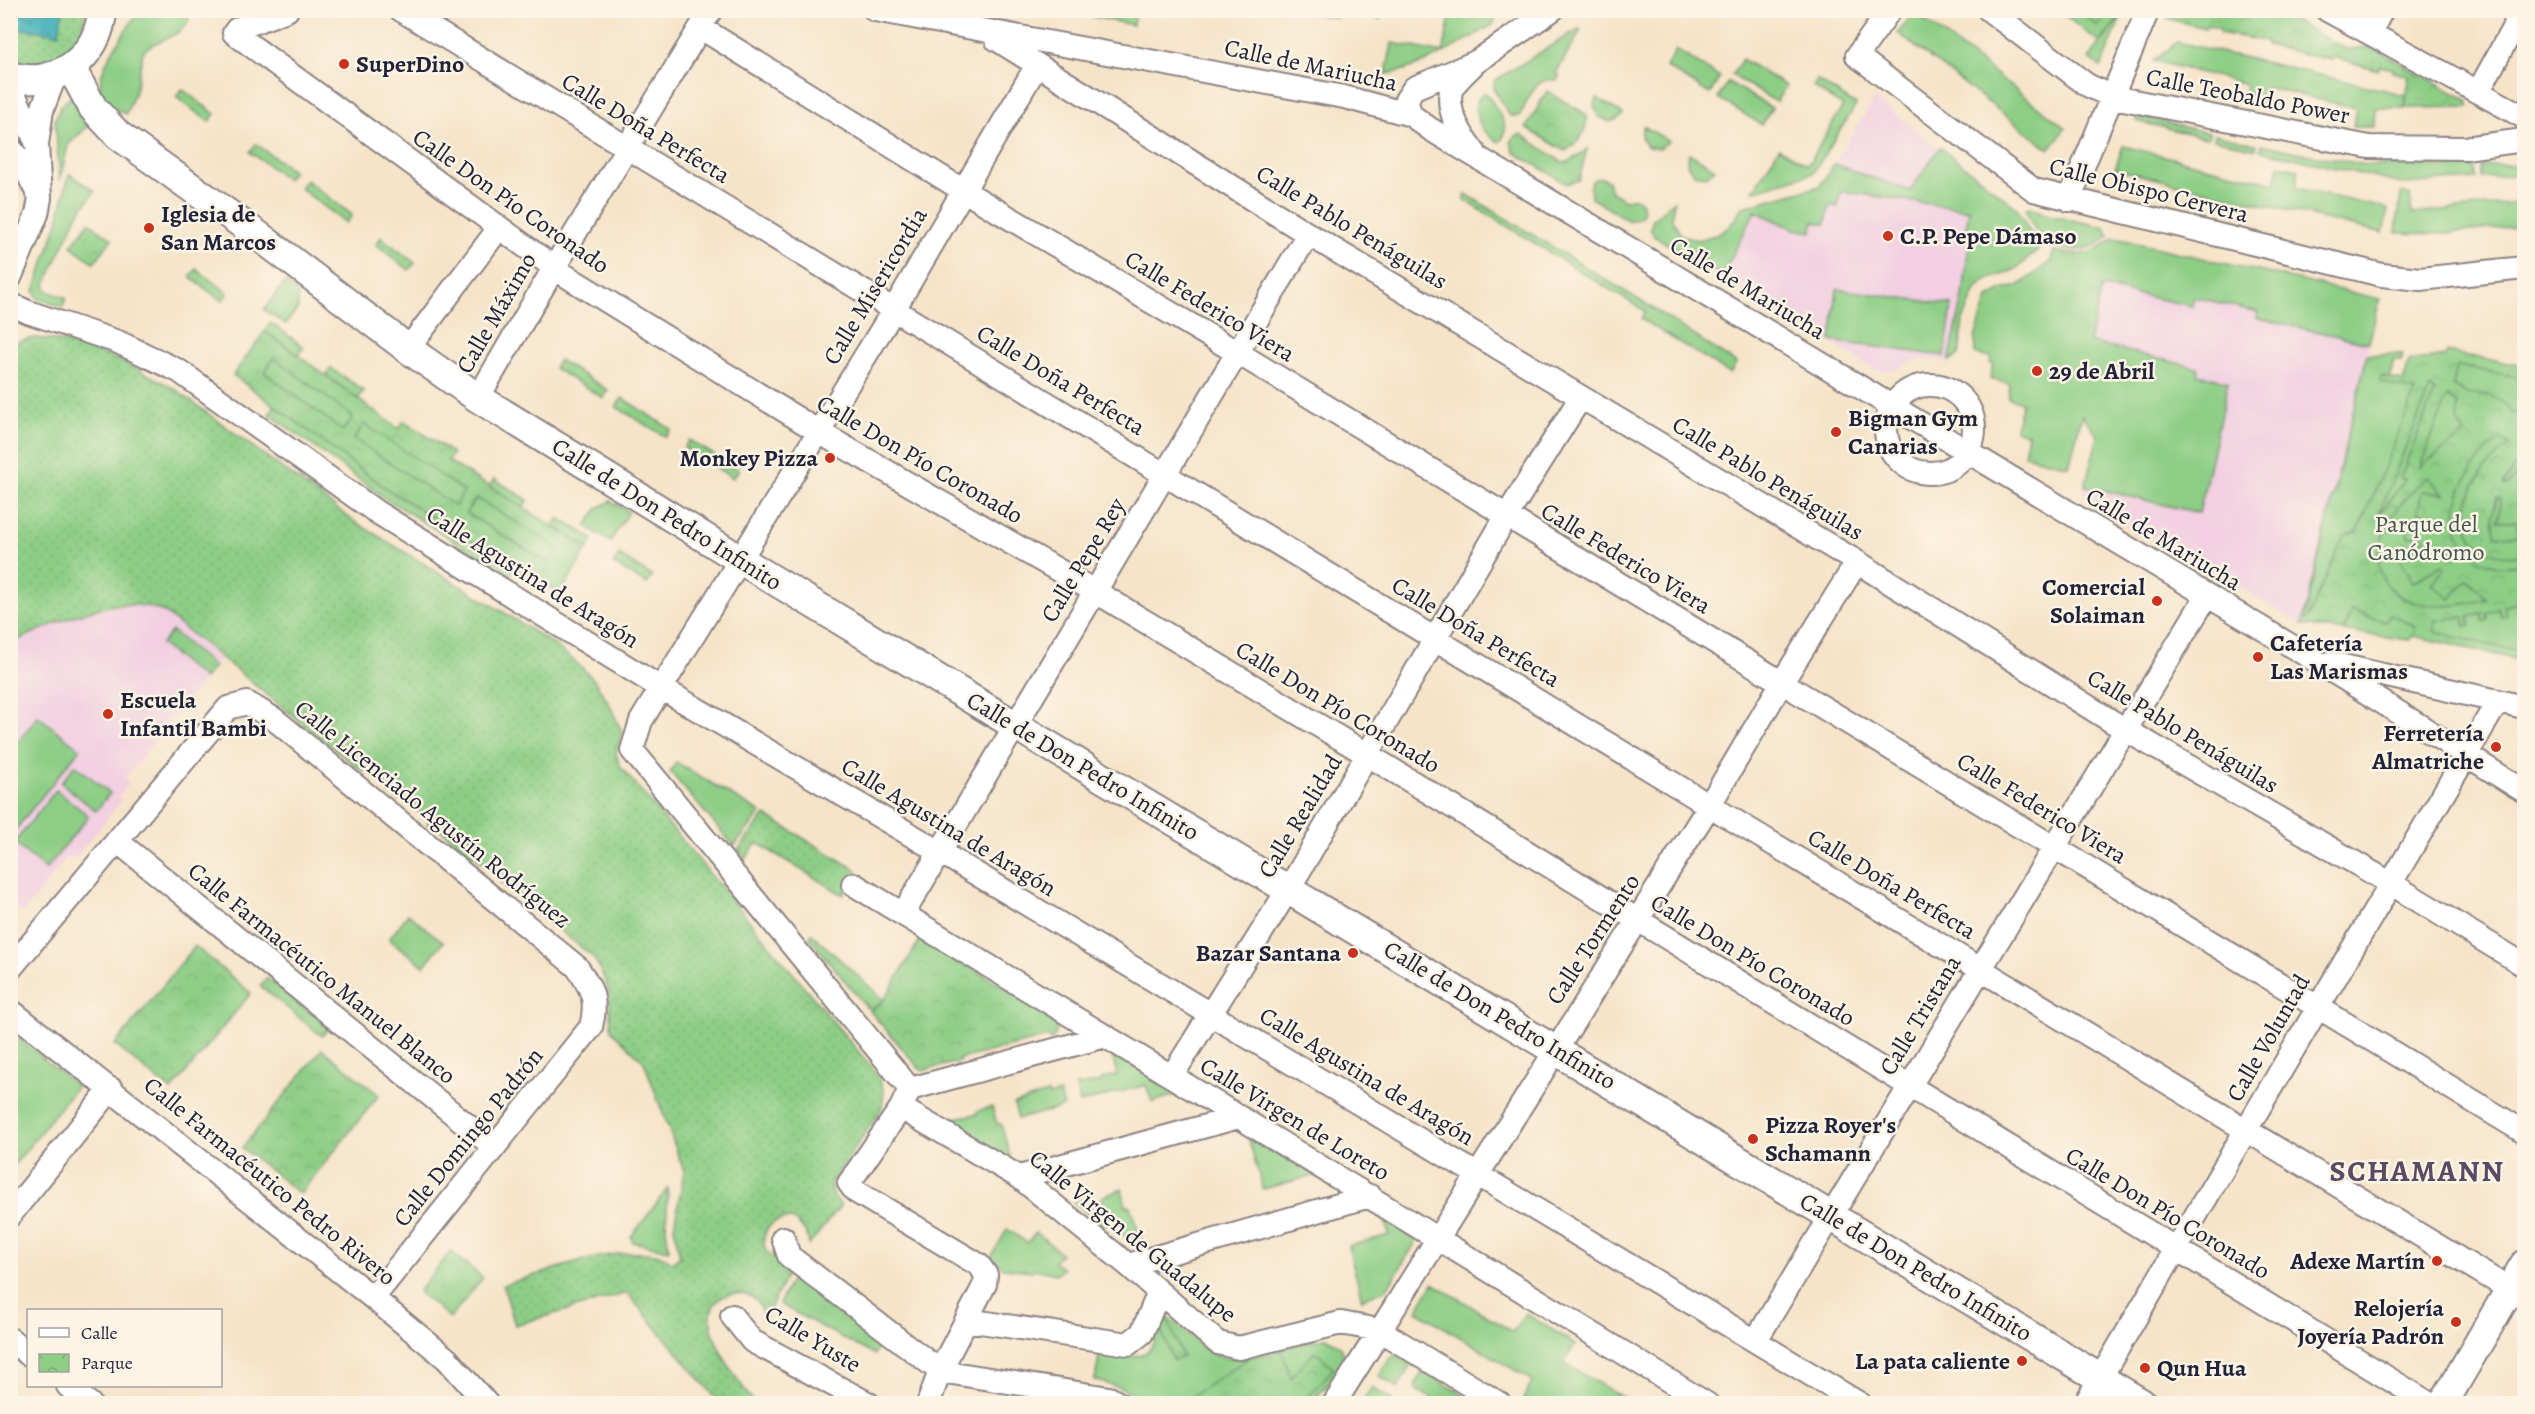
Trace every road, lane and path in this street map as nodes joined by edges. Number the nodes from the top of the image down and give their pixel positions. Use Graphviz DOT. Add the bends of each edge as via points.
graph roads {
  1 [pos="121,10"];
  2 [pos="287,10"];
  3 [pos="401,10"];
  4 [pos="875,10"];
  5 [pos="1552,10"];
  6 [pos="1890,10"];
  7 [pos="1989,10"];
  8 [pos="2148,10"];
  9 [pos="2327,10"];
  10 [pos="2382,10"];
  11 [pos="2523,10"];
  12 [pos="706,19"];
  13 [pos="99,24"];
  14 [pos="987,33"];
  15 [pos="2370,33"];
  16 [pos="1476,62"];
  17 [pos="1037,65"];
  18 [pos="63,72"];
  19 [pos="10,76"];
  20 [pos="10,85"];
  21 [pos="2478,92"];
  22 [pos="2113,97"];
  23 [pos="1451,105"];
  24 [pos="1411,115"];
  25 [pos="2524,117"];
  26 [pos="2524,140"];
  27 [pos="37,144"];
  28 [pos="10,148"];
  29 [pos="628,148"];
  30 [pos="1480,158"];
  31 [pos="963,191"];
  32 [pos="40,198"];
  33 [pos="2069,200"];
  34 [pos="499,228"];
  35 [pos="1308,234"];
  36 [pos="554,268"];
  37 [pos="2524,268"];
  38 [pos="10,278"];
  39 [pos="10,304"];
  40 [pos="893,311"];
  41 [pos="408,349"];
  42 [pos="1238,353"];
  43 [pos="1581,397"];
  44 [pos="478,398"];
  45 [pos="1892,405"];
  46 [pos="819,431"];
  47 [pos="1968,451"];
  48 [pos="1166,474"];
  49 [pos="1506,517"];
  50 [pos="741,559"];
  51 [pos="1857,562"];
  52 [pos="1096,592"];
  53 [pos="2206,597"];
  54 [pos="1436,640"];
  55 [pos="2313,659"];
  56 [pos="1780,684"];
  57 [pos="2431,686"];
  58 [pos="661,688"];
  59 [pos="2498,701"];
  60 [pos="2524,707"];
  61 [pos="2409,718"];
  62 [pos="1015,725"];
  63 [pos="2124,729"];
  64 [pos="2466,754"];
  65 [pos="1368,756"];
  66 [pos="2524,791"];
  67 [pos="1710,806"];
  68 [pos="117,841"];
  69 [pos="2055,847"];
  70 [pos="940,852"];
  71 [pos="2390,883"];
  72 [pos="853,884"];
  73 [pos="1289,888"];
  74 [pos="903,914"];
  75 [pos="1637,920"];
  76 [pos="2524,965"];
  77 [pos="10,969"];
  78 [pos="1980,969"];
  79 [pos="595,1004"];
  80 [pos="2318,1007"];
  81 [pos="10,1010"];
  82 [pos="1210,1013"];
  83 [pos="1106,1036"];
  84 [pos="1555,1049"];
  85 [pos="1172,1076"];
  86 [pos="1909,1087"];
  87 [pos="111,1089"];
  88 [pos="905,1099"];
  89 [pos="1239,1117"];
  90 [pos="2246,1130"];
  91 [pos="2524,1132"];
  92 [pos="493,1146"];
  93 [pos="1478,1174"];
  94 [pos="1018,1177"];
  95 [pos="1370,1196"];
  96 [pos="10,1215"];
  97 [pos="1832,1215"];
  98 [pos="783,1238"];
  99 [pos="1438,1238"];
  100 [pos="2175,1249"];
  101 [pos="1128,1264"];
  102 [pos="2524,1265"];
  103 [pos="1159,1292"];
  104 [pos="2517,1294"];
  105 [pos="374,1299"];
  106 [pos="732,1316"];
  107 [pos="967,1320"];
  108 [pos="1379,1330"];
  109 [pos="10,1339"];
  110 [pos="1756,1340"];
  111 [pos="27,1353"];
  112 [pos="939,1371"];
  113 [pos="2100,1377"];
  114 [pos="69,1387"];
  115 [pos="90,1404"];
  116 [pos="487,1404"];
  117 [pos="870,1404"];
  118 [pos="928,1404"];
  119 [pos="1119,1404"];
  120 [pos="1334,1404"];
  121 [pos="1500,1404"];
  122 [pos="1707,1404"];
  123 [pos="1860,1404"];
  124 [pos="2085,1404"];
  125 [pos="2143,1404"];
  126 [pos="2430,1404"];
  127 [pos="2443,1404"];
  1 -- 13 [label="street"];
  2 -- 34 [label="street, Calle Don Pío Coronado" via="234,33"];
  3 -- 29 [label="street, Calle Doña Perfecta"];
  4 -- 14 [label="street, Calle de Mariucha"];
  5 -- 16 [label="street"];
  6 -- 33 [label="street, Calle Obispo Cervera" via="1857,56 2034,190"];
  7 -- 22 [label="street, Calle Teobaldo Power" via="2087,85"];
  8 -- 22 [label="street"];
  9 -- 15 [label="street"];
  10 -- 15 [label="street"];
  11 -- 21 [label="street"];
  12 -- 29 [label="street, Calle Máximo"];
  12 -- 31 [label="street, Calle Federico Viera"];
  13 -- 18 [label="street" via="86,54"];
  14 -- 17 [label="street, Calle Pablo Penáguilas"];
  14 -- 24 [label="street, Calle de Mariucha" via="1344,97"];
  15 -- 21 [label="street"];
  16 -- 23 [label="street" via="1453,87"];
  16 -- 24 [label="street" via="1414,88 1406,100"];
  17 -- 31 [label="street, Calle Misericordia"];
  17 -- 35 [label="street, Calle Pablo Penáguilas"];
  18 -- 19 [label="street" via="37,80"];
  18 -- 27 [label="street" via="42,110"];
  18 -- 41 [label="street, Calle de Don Pedro Infinito" via="118,135"];
  20 -- 27 [label="street"];
  21 -- 25 [label="street"];
  22 -- 26 [label="street, Calle Teobaldo Power" via="2369,147 2465,148"];
  22 -- 33 [label="street"];
  23 -- 24 [label="street" via="1434,115"];
  23 -- 30 [label="street" via="1467,144"];
  24 -- 30 [label="street, Calle de Mariucha"];
  27 -- 32 [label="street"];
  28 -- 32 [label="street"];
  29 -- 36 [label="street, Calle Máximo"];
  29 -- 40 [label="street, Calle Doña Perfecta"];
  30 -- 45 [label="street, Calle de Mariucha"];
  31 -- 40 [label="street, Calle Misericordia"];
  31 -- 42 [label="street, Calle Federico Viera"];
  32 -- 38 [label="street"];
  33 -- 37 [label="street, Calle Obispo Cervera" via="2382,275 2420,279"];
  34 -- 36 [label="street, Calle Don Pío Coronado"];
  34 -- 41 [label="street"];
  35 -- 42 [label="street, Calle Pepe Rey"];
  35 -- 43 [label="street, Calle Pablo Penáguilas"];
  36 -- 44 [label="street, Calle Máximo"];
  36 -- 46 [label="street, Calle Don Pío Coronado"];
  39 -- 58 [label="street, Calle Agustina de Aragón" via="92,333 179,371 375,511"];
  40 -- 46 [label="street, Calle Misericordia"];
  40 -- 48 [label="street, Calle Doña Perfecta"];
  41 -- 44 [label="street, Calle de Don Pedro Infinito"];
  42 -- 48 [label="street, Calle Pepe Rey"];
  42 -- 49 [label="street, Calle Federico Viera"];
  43 -- 49 [label="street, Calle Realidad"];
  43 -- 51 [label="street, Calle Pablo Penáguilas"];
  44 -- 50 [label="street, Calle de Don Pedro Infinito"];
  45 -- 47 [label="street, Calle de Mariucha"];
  45 -- 47 [label="street" via="1915,387 1930,384 1952,391 1968,407 1973,421"];
  45 -- 47 [label="street" via="1887,418 1889,446 1907,466 1934,473 1953,465"];
  46 -- 50 [label="street, Calle Misericordia"];
  46 -- 52 [label="street, Calle Don Pío Coronado"];
  47 -- 53 [label="street, Calle de Mariucha"];
  48 -- 52 [label="street, Calle Pepe Rey"];
  48 -- 54 [label="street, Calle Doña Perfecta"];
  49 -- 54 [label="street, Calle Realidad"];
  49 -- 56 [label="street, Calle Federico Viera"];
  50 -- 58 [label="street, Calle Misericordia"];
  50 -- 62 [label="street, Calle de Don Pedro Infinito"];
  51 -- 56 [label="street, Calle Tormento"];
  51 -- 63 [label="street, Calle Pablo Penáguilas"];
  52 -- 62 [label="street, Calle Pepe Rey"];
  52 -- 65 [label="street, Calle Don Pío Coronado"];
  53 -- 55 [label="street, Calle de Mariucha"];
  53 -- 63 [label="street, Calle Tristana"];
  54 -- 65 [label="street, Calle Realidad"];
  54 -- 67 [label="street, Calle Doña Perfecta"];
  55 -- 57 [label="street"];
  55 -- 61 [label="street, Calle de Mariucha"];
  56 -- 67 [label="street, Calle Tormento"];
  56 -- 69 [label="street, Calle Federico Viera"];
  57 -- 59 [label="street"];
  57 -- 61 [label="street" via="2422,688 2409,701"];
  58 -- 70 [label="street, Calle Agustina de Aragón"];
  58 -- 88 [label="street, Calle Misericordia" via="641,721 632,750"];
  59 -- 60 [label="street"];
  59 -- 64 [label="street, Calle Voluntad"];
  61 -- 64 [label="street, Calle de Mariucha"];
  62 -- 70 [label="street, Calle Pepe Rey"];
  62 -- 73 [label="street, Calle de Don Pedro Infinito"];
  63 -- 69 [label="street, Calle Tristana"];
  63 -- 71 [label="street, Calle Pablo Penáguilas"];
  64 -- 66 [label="street, Calle de Mariucha"];
  64 -- 71 [label="street, Calle Voluntad"];
  65 -- 73 [label="street, Calle Realidad"];
  65 -- 75 [label="street, Calle Don Pío Coronado"];
  67 -- 75 [label="street, Calle Tormento"];
  67 -- 78 [label="street, Calle Doña Perfecta"];
  68 -- 77 [label="street, Calle Licenciado Agustín Rodríguez"];
  68 -- 79 [label="street, Calle Licenciado Agustín Rodríguez" via="228,708 247,703 274,719 577,967 591,988"];
  68 -- 92 [label="street, Calle Farmacéutico Manuel Blanco"];
  69 -- 78 [label="street, Calle Tristana"];
  69 -- 80 [label="street, Calle Federico Viera"];
  70 -- 74 [label="street, Calle Pepe Rey"];
  70 -- 82 [label="street, Calle Agustina de Aragón"];
  71 -- 76 [label="street, Calle Pablo Penáguilas"];
  71 -- 80 [label="street, Calle Voluntad"];
  72 -- 74 [label="street, Calle Virgen de Loreto"];
  73 -- 82 [label="street, Calle Realidad"];
  73 -- 84 [label="street, Calle de Don Pedro Infinito"];
  74 -- 83 [label="street, Calle Virgen de Loreto"];
  75 -- 84 [label="street, Calle Tormento"];
  75 -- 86 [label="street, Calle Don Pío Coronado"];
  78 -- 86 [label="street, Calle Tristana"];
  78 -- 90 [label="street, Calle Doña Perfecta"];
  79 -- 92 [label="street, Calle Domingo Padrón" via="591,1027"];
  80 -- 90 [label="street, Calle Voluntad"];
  80 -- 91 [label="street, Calle Federico Viera"];
  81 -- 87 [label="street, Calle Farmacéutico Pedro Rivero"];
  82 -- 85 [label="street, Calle Realidad"];
  82 -- 93 [label="street, Calle Agustina de Aragón"];
  83 -- 85 [label="street, Calle Virgen de Loreto"];
  83 -- 88 [label="street"];
  84 -- 93 [label="street, Calle Tormento"];
  84 -- 97 [label="street, Calle de Don Pedro Infinito"];
  85 -- 89 [label="street, Calle Virgen de Loreto"];
  86 -- 97 [label="street, Calle Tristana"];
  86 -- 100 [label="street, Calle Don Pío Coronado"];
  87 -- 96 [label="street"];
  87 -- 105 [label="street, Calle Farmacéutico Pedro Rivero"];
  88 -- 94 [label="street, Calle Virgen de Guadalupe"];
  88 -- 107 [label="street" via="849,1183 855,1191 979,1265 986,1275 985,1284"];
  89 -- 94 [label="street"];
  89 -- 95 [label="street, Calle Virgen de Loreto"];
  90 -- 100 [label="street, Calle Voluntad"];
  90 -- 104 [label="street, Calle Doña Perfecta"];
  92 -- 105 [label="street, Calle Domingo Padrón"];
  93 -- 99 [label="street, Calle Tormento"];
  93 -- 110 [label="street, Calle Agustina de Aragón"];
  94 -- 101 [label="street, Calle Virgen de Guadalupe"];
  95 -- 99 [label="street, Calle Virgen de Loreto"];
  95 -- 101 [label="street"];
  97 -- 110 [label="street, Calle Tristana"];
  97 -- 113 [label="street, Calle de Don Pedro Infinito"];
  98 -- 112 [label="street" via="789,1256"];
  99 -- 108 [label="street, Calle Tormento"];
  99 -- 122 [label="street, Calle Virgen de Loreto"];
  100 -- 113 [label="street, Calle Voluntad"];
  100 -- 126 [label="street, Calle Don Pío Coronado"];
  101 -- 103 [label="street, Calle Virgen de Guadalupe"];
  102 -- 104 [label="street"];
  103 -- 107 [label="street" via="1142,1333 1128,1344"];
  103 -- 108 [label="street, Calle Virgen de Guadalupe" via="1218,1343 1239,1348 1341,1323"];
  104 -- 127 [label="street"];
  105 -- 116 [label="street, Calle Farmacéutico Pedro Rivero" via="447,1359"];
  106 -- 117 [label="street, Calle Yuste" via="752,1341"];
  107 -- 112 [label="street"];
  108 -- 120 [label="street, Calle Tormento"];
  108 -- 121 [label="street"];
  109 -- 111 [label="street"];
  110 -- 123 [label="street, Calle Agustina de Aragón"];
  112 -- 118 [label="street"];
  112 -- 119 [label="street" via="1109,1398"];
  113 -- 124 [label="street, Calle Voluntad"];
  113 -- 125 [label="street, Calle de Don Pedro Infinito"];
  114 -- 115 [label="street"];
}
